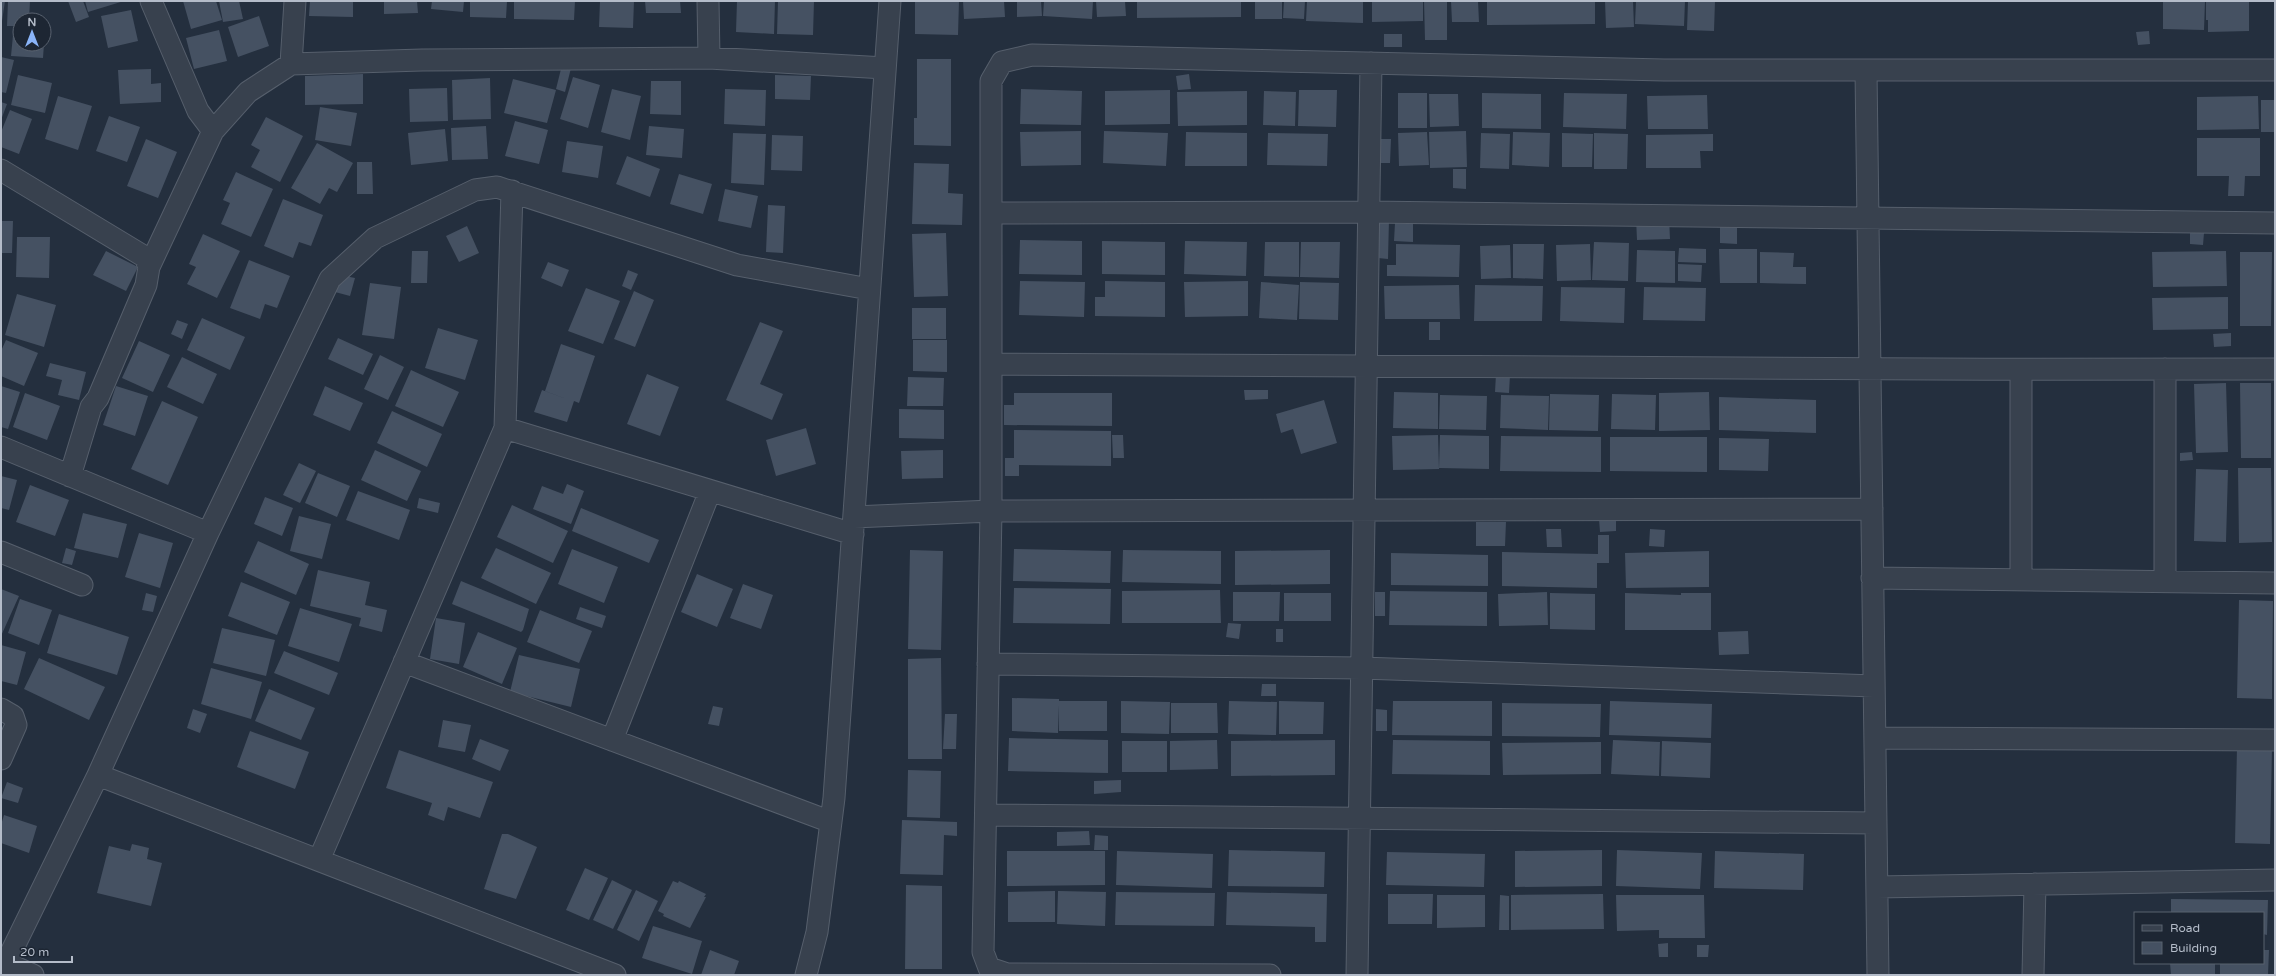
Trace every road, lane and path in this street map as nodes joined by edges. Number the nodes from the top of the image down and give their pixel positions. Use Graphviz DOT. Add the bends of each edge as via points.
graph roads {
  1 [pos="151,1"];
  2 [pos="295,1"];
  3 [pos="708,1"];
  4 [pos="890,1"];
  5 [pos="709,58"];
  6 [pos="1371,63"];
  7 [pos="291,64"];
  8 [pos="885,68"];
  9 [pos="2275,70"];
  10 [pos="1866,71"];
  11 [pos="213,131"];
  12 [pos="1,170"];
  13 [pos="512,191"];
  14 [pos="1369,212"];
  15 [pos="991,213"];
  16 [pos="1868,217"];
  17 [pos="2275,223"];
  18 [pos="149,267"];
  19 [pos="869,289"];
  20 [pos="991,364"];
  21 [pos="1366,369"];
  22 [pos="2165,369"];
  23 [pos="2275,369"];
  24 [pos="1870,370"];
  25 [pos="2021,370"];
  26 [pos="505,428"];
  27 [pos="1,447"];
  28 [pos="70,476"];
  29 [pos="710,491"];
  30 [pos="1872,509"];
  31 [pos="1364,510"];
  32 [pos="991,511"];
  33 [pos="854,526"];
  34 [pos="208,533"];
  35 [pos="1,552"];
  36 [pos="1872,578"];
  37 [pos="2021,580"];
  38 [pos="2165,582"];
  39 [pos="2275,583"];
  40 [pos="82,585"];
  41 [pos="404,662"];
  42 [pos="988,664"];
  43 [pos="1362,668"];
  44 [pos="1874,686"];
  45 [pos="1,709"];
  46 [pos="1875,738"];
  47 [pos="612,740"];
  48 [pos="2275,740"];
  49 [pos="1,759"];
  50 [pos="98,775"];
  51 [pos="986,815"];
  52 [pos="1360,819"];
  53 [pos="831,822"];
  54 [pos="1876,823"];
  55 [pos="319,860"];
  56 [pos="2275,880"];
  57 [pos="2035,884"];
  58 [pos="1877,887"];
  59 [pos="3,968"];
  60 [pos="33,975"];
  61 [pos="615,975"];
  62 [pos="806,975"];
  63 [pos="1270,975"];
  64 [pos="1358,975"];
  65 [pos="1878,975"];
  66 [pos="2033,975"];
  1 -- 11 [label="street" via="198,111"];
  2 -- 7 [label="street"];
  3 -- 5 [label="street"];
  4 -- 8 [label="street"];
  5 -- 7 [label="street" via="422,60"];
  5 -- 8 [label="street"];
  6 -- 10 [label="street" via="1656,70"];
  6 -- 14 [label="street"];
  6 -- 15 [label="street" via="1032,55 1002,62 991,81"];
  7 -- 11 [label="street" via="248,92"];
  8 -- 19 [label="street"];
  9 -- 10 [label="street"];
  10 -- 16 [label="street"];
  11 -- 18 [label="street"];
  12 -- 18 [label="street" via="145,257"];
  13 -- 19 [label="street" via="737,265"];
  13 -- 26 [label="street"];
  13 -- 34 [label="street" via="497,187 475,190 375,238 330,279"];
  14 -- 15 [label="street"];
  14 -- 16 [label="street"];
  14 -- 21 [label="street"];
  15 -- 20 [label="street"];
  16 -- 17 [label="street"];
  16 -- 24 [label="street"];
  18 -- 28 [label="street" via="146,285 98,398 91,407"];
  19 -- 33 [label="street"];
  20 -- 21 [label="street"];
  20 -- 32 [label="street"];
  21 -- 24 [label="street"];
  21 -- 31 [label="street"];
  22 -- 23 [label="street"];
  22 -- 25 [label="street"];
  22 -- 38 [label="street"];
  24 -- 25 [label="street"];
  24 -- 30 [label="street"];
  25 -- 37 [label="street"];
  26 -- 29 [label="street"];
  26 -- 41 [label="street"];
  27 -- 28 [label="street"];
  28 -- 34 [label="street"];
  29 -- 33 [label="street"];
  29 -- 47 [label="street"];
  30 -- 31 [label="street"];
  30 -- 36 [label="street"];
  31 -- 32 [label="street"];
  31 -- 43 [label="street"];
  32 -- 33 [label="street"];
  32 -- 42 [label="street"];
  33 -- 53 [label="street"];
  34 -- 50 [label="street"];
  35 -- 40 [label="street"];
  36 -- 37 [label="street"];
  36 -- 44 [label="street"];
  37 -- 38 [label="street"];
  38 -- 39 [label="street"];
  41 -- 47 [label="street"];
  41 -- 55 [label="street"];
  42 -- 43 [label="street"];
  42 -- 51 [label="street"];
  43 -- 44 [label="street"];
  43 -- 52 [label="street"];
  44 -- 46 [label="street"];
  45 -- 49 [label="street" via="12,716 16,726"];
  46 -- 48 [label="street"];
  46 -- 54 [label="street"];
  47 -- 53 [label="street"];
  50 -- 55 [label="street"];
  50 -- 59 [label="street"];
  51 -- 52 [label="street"];
  51 -- 63 [label="street" via="983,952 989,968 1007,974"];
  52 -- 54 [label="street"];
  52 -- 64 [label="street"];
  53 -- 62 [label="street" via="817,932"];
  54 -- 58 [label="street"];
  55 -- 61 [label="street"];
  56 -- 57 [label="street"];
  57 -- 58 [label="street"];
  57 -- 66 [label="street"];
  58 -- 65 [label="street"];
  59 -- 60 [label="street"];
}
